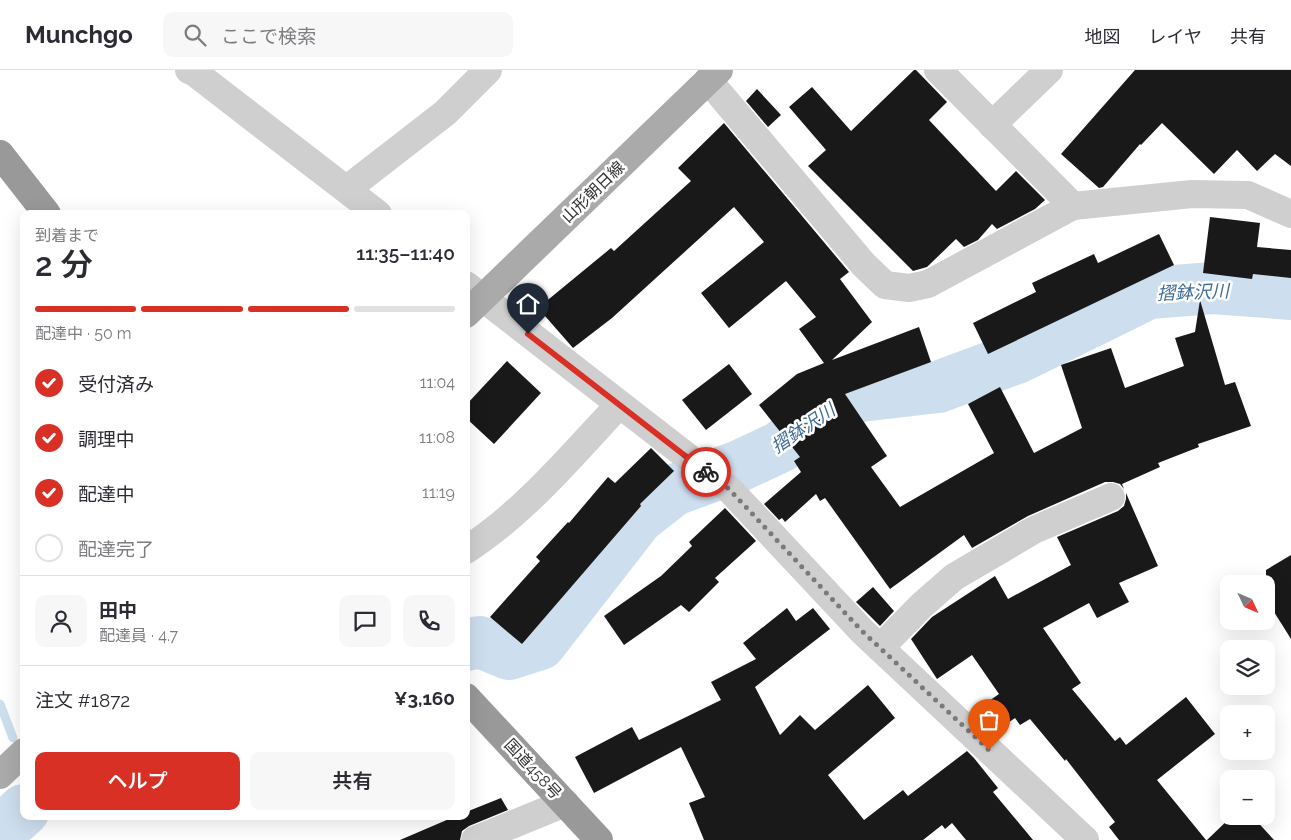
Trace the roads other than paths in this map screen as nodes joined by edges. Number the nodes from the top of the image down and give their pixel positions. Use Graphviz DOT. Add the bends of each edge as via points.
graph roads {
  1 [pos="189,70"];
  2 [pos="488,70"];
  3 [pos="938,70"];
  4 [pos="1050,70"];
  5 [pos="714,75"];
  6 [pos="992,125"];
  7 [pos="0,154"];
  8 [pos="347,189"];
  9 [pos="1074,206"];
  10 [pos="44,210"];
  11 [pos="373,210"];
  12 [pos="1291,214"];
  13 [pos="472,299"];
  14 [pos="619,405"];
  15 [pos="1111,497"];
  16 [pos="470,548"];
  17 [pos="880,648"];
  18 [pos="470,701"];
  19 [pos="20,756"];
  20 [pos="0,775"];
  21 [pos="565,803"];
  22 [pos="475,840"];
  23 [pos="599,840"];
  24 [pos="1085,840"];
  1 -- 8 [label="street"];
  2 -- 8 [label="street" via="445,114"];
  3 -- 6 [label="street"];
  4 -- 6 [label="street"];
  5 -- 9 [label="street" via="864,265 885,285 910,288 928,284"];
  5 -- 13 [label="main road, 山形朝日線"];
  6 -- 9 [label="street"];
  7 -- 10 [label="highway"];
  8 -- 11 [label="street"];
  9 -- 12 [label="street" via="1192,194 1248,195"];
  13 -- 14 [label="street"];
  14 -- 16 [label="street" via="529,501"];
  14 -- 17 [label="street" via="729,489"];
  15 -- 17 [label="street" via="1034,530 954,578"];
  17 -- 24 [label="street"];
  18 -- 21 [label="highway, 国道458号"];
  19 -- 20 [label="main road"];
  21 -- 22 [label="street"];
  21 -- 23 [label="highway, 国道458号"];
}
